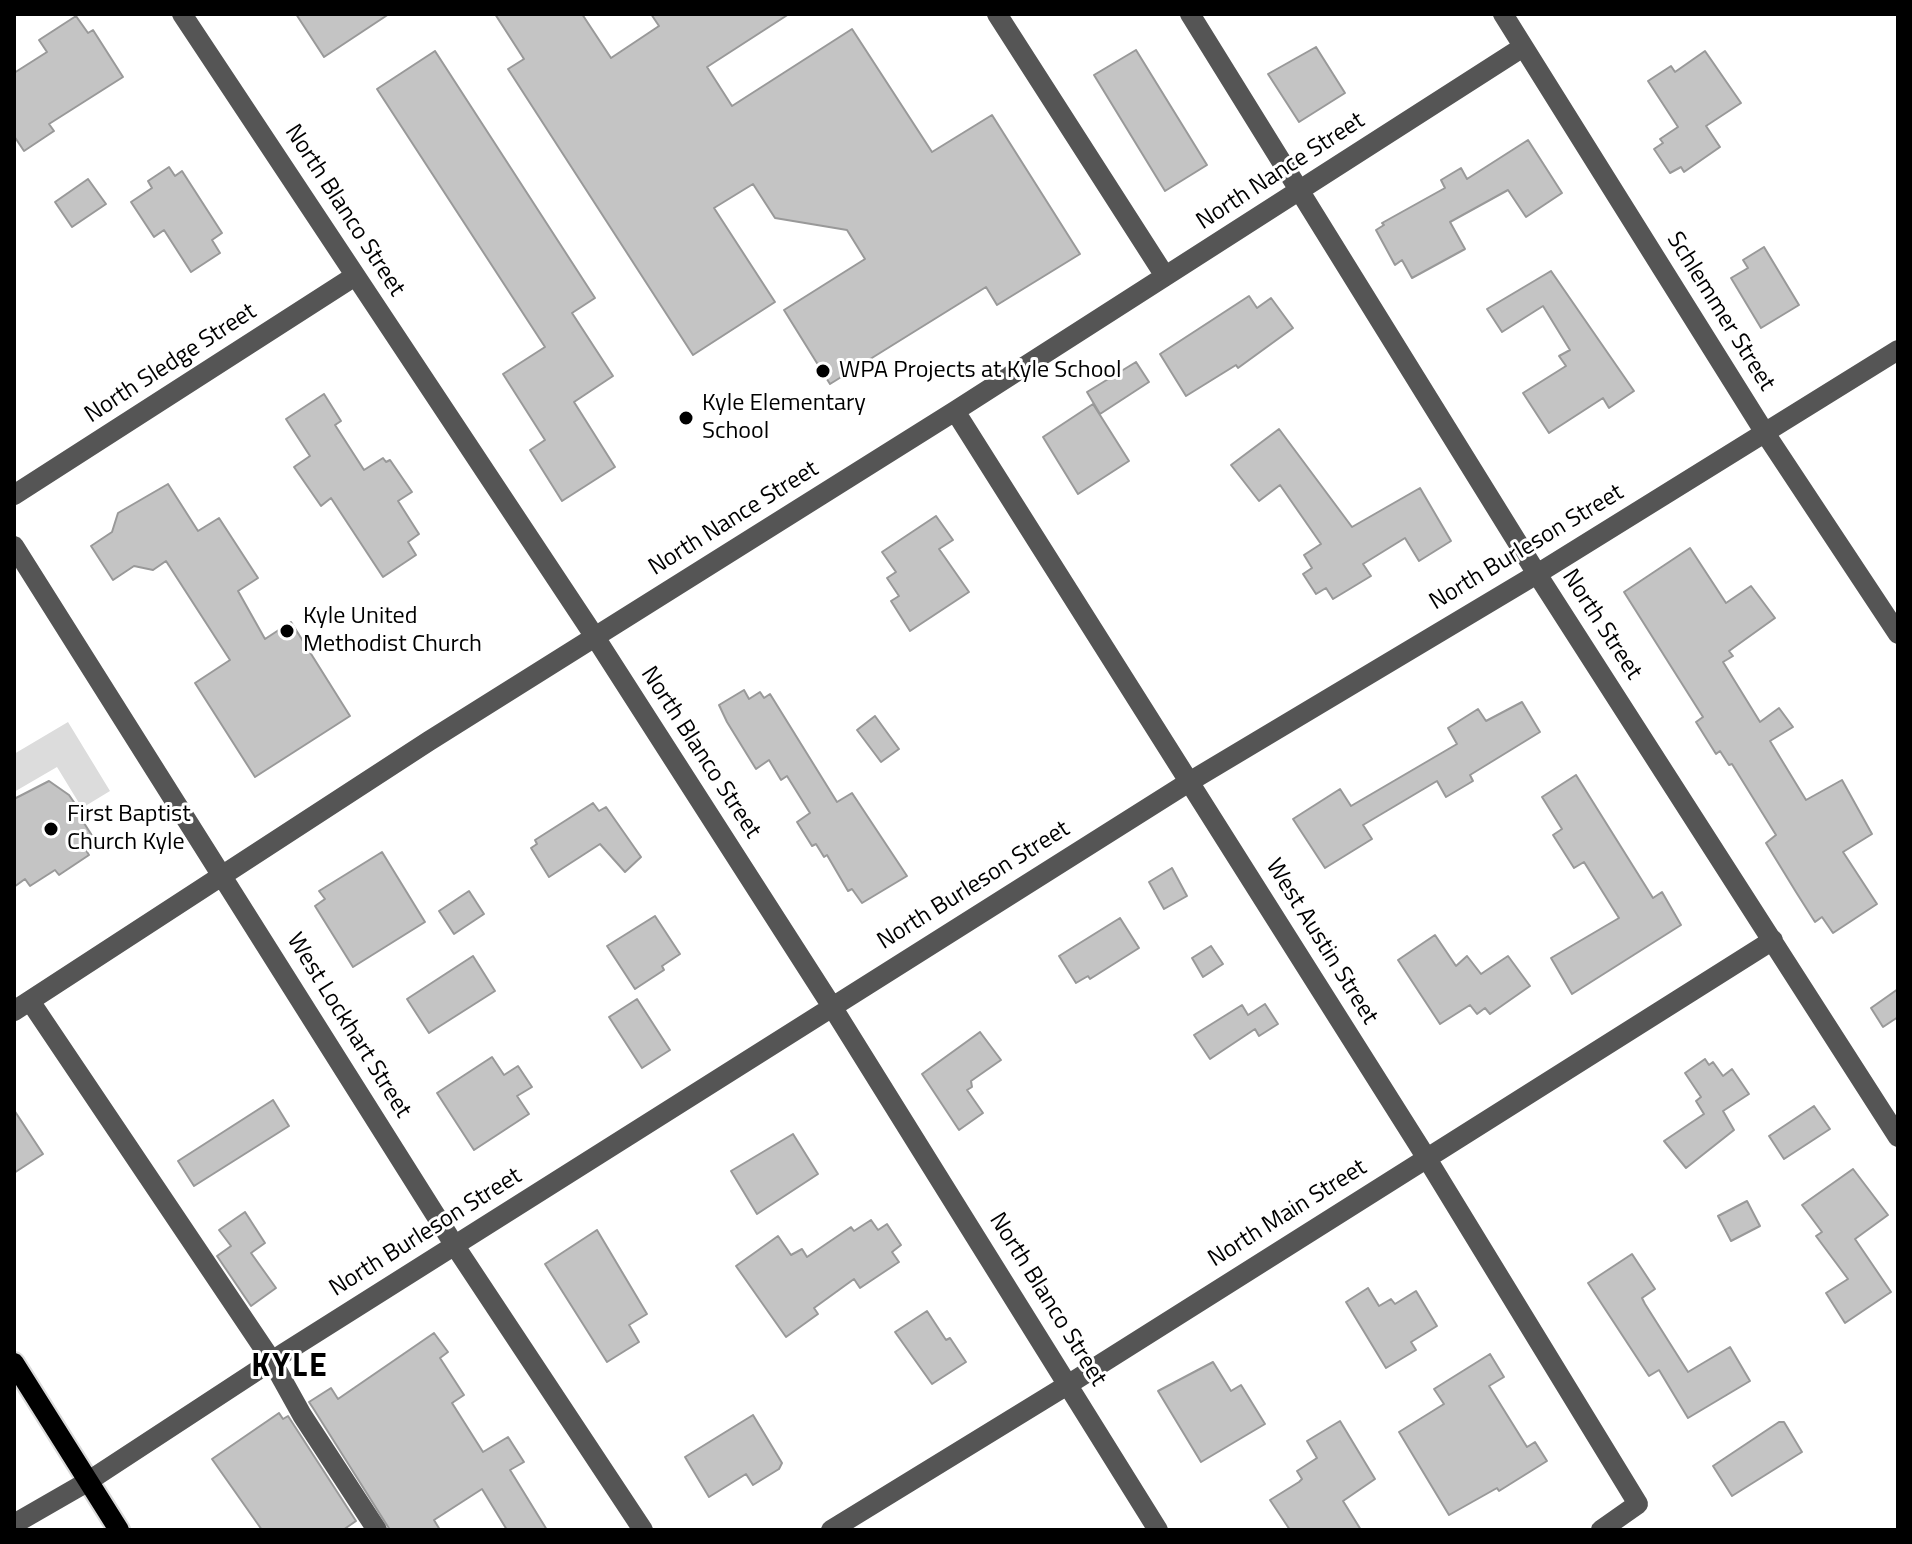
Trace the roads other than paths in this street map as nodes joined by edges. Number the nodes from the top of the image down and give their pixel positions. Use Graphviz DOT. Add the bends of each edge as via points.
graph roads {
  1 [pos="182,14"];
  2 [pos="997,14"];
  3 [pos="1190,14"];
  4 [pos="1503,14"];
  5 [pos="1523,47"];
  6 [pos="1301,189"];
  7 [pos="355,276"];
  8 [pos="1165,276"];
  9 [pos="1898,350"];
  10 [pos="955,411"];
  11 [pos="1765,433"];
  12 [pos="14,495"];
  13 [pos="14,546"];
  14 [pos="1537,574"];
  15 [pos="1898,634"];
  16 [pos="595,637"];
  17 [pos="1189,782"];
  18 [pos="222,874"];
  19 [pos="1773,940"];
  20 [pos="831,1005"];
  21 [pos="22,1006"];
  22 [pos="1898,1137"];
  23 [pos="1426,1157"];
  24 [pos="455,1246"];
  25 [pos="272,1361"];
  26 [pos="14,1363"];
  27 [pos="1069,1384"];
  28 [pos="87,1482"];
  29 [pos="14,1524"];
  30 [pos="119,1530"];
  31 [pos="377,1530"];
  32 [pos="643,1530"];
  33 [pos="831,1530"];
  34 [pos="1158,1530"];
  35 [pos="1601,1530"];
  1 -- 7 [label="street, North Blanco Street"];
  2 -- 8 [label="street"];
  3 -- 6 [label="street, North Street"];
  4 -- 5 [label="street, Schlemmer Street"];
  5 -- 6 [label="street, North Nance Street"];
  5 -- 11 [label="street, Schlemmer Street"];
  6 -- 8 [label="street, North Nance Street"];
  6 -- 14 [label="street, North Street"];
  7 -- 12 [label="street, North Sledge Street"];
  7 -- 16 [label="street, North Blanco Street"];
  8 -- 10 [label="street, North Nance Street"];
  9 -- 11 [label="street, North Burleson Street"];
  10 -- 16 [label="street, North Nance Street"];
  10 -- 17 [label="street, West Austin Street"];
  11 -- 14 [label="street, North Burleson Street"];
  11 -- 15 [label="street, Schlemmer Street"];
  13 -- 18 [label="street, West Lockhart Street"];
  14 -- 17 [label="street, North Burleson Street"];
  14 -- 19 [label="street, North Street"];
  16 -- 18 [label="street, North Nance Street"];
  16 -- 20 [label="street, North Blanco Street"];
  17 -- 20 [label="street, North Burleson Street"];
  17 -- 23 [label="street, West Austin Street"];
  18 -- 21 [label="street, North Nance Street"];
  18 -- 24 [label="street, West Lockhart Street"];
  19 -- 22 [label="street, North Street"];
  19 -- 23 [label="street, North Main Street"];
  20 -- 24 [label="street, North Burleson Street"];
  20 -- 27 [label="street, North Blanco Street"];
  21 -- 25 [label="street"];
  23 -- 27 [label="street, North Main Street"];
  23 -- 35 [label="street, West Austin Street" via="1638,1504"];
  24 -- 25 [label="street, North Burleson Street"];
  24 -- 32 [label="street, West Lockhart Street"];
  25 -- 28 [label="street, North Burleson Street"];
  25 -- 31 [label="street"];
  26 -- 28 [label="main road"];
  27 -- 33 [label="street, North Main Street"];
  27 -- 34 [label="street, North Blanco Street"];
  28 -- 29 [label="street, North Burleson Street"];
  28 -- 30 [label="main road"];
}
